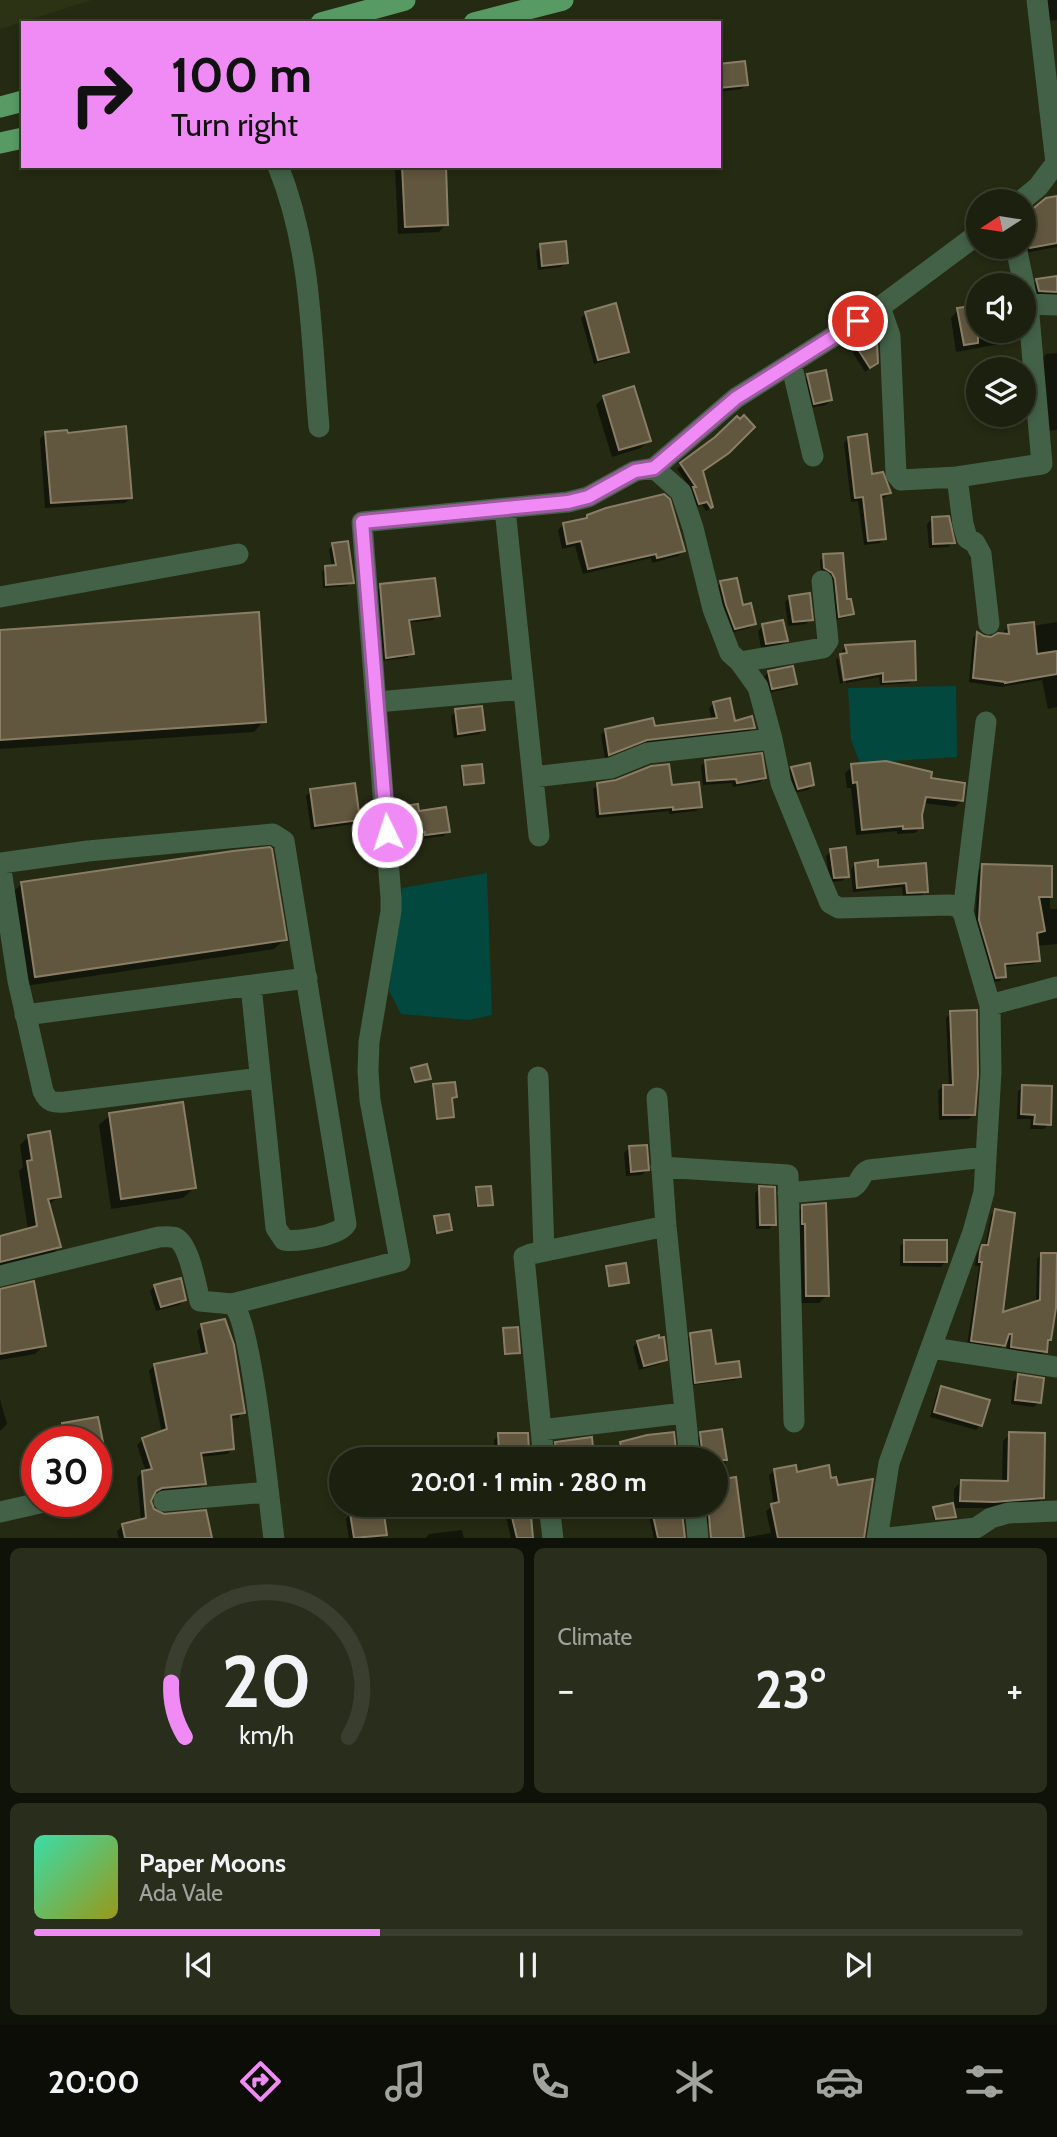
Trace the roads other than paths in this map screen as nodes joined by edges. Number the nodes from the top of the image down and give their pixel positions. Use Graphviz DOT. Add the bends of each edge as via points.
graph roads {
  1 [pos="405,0"];
  2 [pos="563,0"];
  3 [pos="1037,0"];
  4 [pos="328,21"];
  5 [pos="482,21"];
  6 [pos="21,102"];
  7 [pos="0,107"];
  8 [pos="21,138"];
  9 [pos="0,143"];
  10 [pos="279,168"];
  11 [pos="1036,189"];
  12 [pos="966,243"];
  13 [pos="1036,304"];
  14 [pos="1057,304"];
  15 [pos="880,307"];
  16 [pos="1033,343"];
  17 [pos="790,363"];
  18 [pos="319,427"];
  19 [pos="813,456"];
  20 [pos="1049,464"];
  21 [pos="654,468"];
  22 [pos="957,477"];
  23 [pos="505,509"];
  24 [pos="238,554"];
  25 [pos="822,581"];
  26 [pos="0,597"];
  27 [pos="989,624"];
  28 [pos="740,662"];
  29 [pos="524,689"];
  30 [pos="377,702"];
  31 [pos="986,722"];
  32 [pos="772,739"];
  33 [pos="533,776"];
  34 [pos="539,836"];
  35 [pos="0,863"];
  36 [pos="963,912"];
  37 [pos="307,978"];
  38 [pos="251,986"];
  39 [pos="1057,987"];
  40 [pos="990,1005"];
  41 [pos="26,1015"];
  42 [pos="538,1077"];
  43 [pos="260,1078"];
  44 [pos="657,1098"];
  45 [pos="986,1157"];
  46 [pos="661,1167"];
  47 [pos="788,1193"];
  48 [pos="666,1227"];
  49 [pos="544,1251"];
  50 [pos="0,1276"];
  51 [pos="232,1304"];
  52 [pos="932,1348"];
  53 [pos="1057,1367"];
  54 [pos="684,1413"];
  55 [pos="794,1422"];
  56 [pos="541,1430"];
  57 [pos="543,1447"];
  58 [pos="688,1447"];
  59 [pos="268,1492"];
  60 [pos="164,1501"];
  61 [pos="21,1507"];
  62 [pos="1057,1511"];
  63 [pos="0,1512"];
  64 [pos="550,1517"];
  65 [pos="696,1517"];
  66 [pos="977,1533"];
  67 [pos="274,1538"];
  68 [pos="553,1538"];
  69 [pos="698,1538"];
  70 [pos="878,1538"];
  1 -- 4 [label="main road"];
  2 -- 5 [label="main road"];
  3 -- 11 [label="street" via="1056,163"];
  6 -- 7 [label="main road"];
  8 -- 9 [label="main road"];
  10 -- 18 [label="street" via="305,263"];
  12 -- 15 [label="street"];
  13 -- 14 [label="street"];
  15 -- 17 [label="street"];
  15 -- 22 [label="street" via="890,336 896,474 901,480"];
  16 -- 20 [label="street"];
  17 -- 19 [label="street"];
  17 -- 21 [label="street" via="736,398"];
  20 -- 22 [label="street"];
  21 -- 23 [label="street" via="635,471 588,497"];
  21 -- 28 [label="street" via="681,492 713,609 730,653"];
  22 -- 27 [label="street" via="967,538 981,554"];
  23 -- 29 [label="street"];
  23 -- 30 [label="street" via="362,522"];
  24 -- 26 [label="street"];
  25 -- 28 [label="street" via="828,641 823,648"];
  28 -- 32 [label="street" via="758,687"];
  29 -- 30 [label="street"];
  29 -- 33 [label="street"];
  30 -- 51 [label="street" via="391,911 369,1042 370,1100 400,1261"];
  31 -- 36 [label="street"];
  32 -- 33 [label="street" via="648,753 611,768"];
  32 -- 36 [label="street" via="781,783 832,905 949,905"];
  33 -- 34 [label="street"];
  35 -- 37 [label="street" via="277,835 284,841"];
  35 -- 41 [label="street"];
  36 -- 40 [label="street"];
  37 -- 38 [label="street"];
  37 -- 43 [label="street" via="346,1224 342,1230 290,1241 279,1235"];
  38 -- 41 [label="street"];
  38 -- 43 [label="street"];
  39 -- 40 [label="street"];
  40 -- 45 [label="street"];
  41 -- 43 [label="street" via="43,1091 54,1103"];
  42 -- 49 [label="street"];
  44 -- 46 [label="street"];
  45 -- 47 [label="street" via="869,1170 853,1187"];
  45 -- 52 [label="street" via="979,1212"];
  46 -- 47 [label="street" via="787,1174"];
  46 -- 48 [label="street"];
  47 -- 55 [label="street"];
  48 -- 49 [label="street"];
  48 -- 54 [label="street"];
  49 -- 56 [label="street" via="527,1255 523,1262"];
  50 -- 51 [label="street" via="170,1237 184,1247 201,1302"];
  51 -- 59 [label="street" via="239,1310 250,1362"];
  52 -- 53 [label="street"];
  52 -- 70 [label="street" via="889,1463"];
  54 -- 56 [label="street"];
  54 -- 58 [label="street"];
  56 -- 57 [label="street"];
  59 -- 60 [label="street"];
  59 -- 67 [label="street"];
  61 -- 63 [label="street"];
  62 -- 66 [label="street" via="999,1515"];
  64 -- 68 [label="street"];
  65 -- 69 [label="street"];
  66 -- 70 [label="street"];
}
